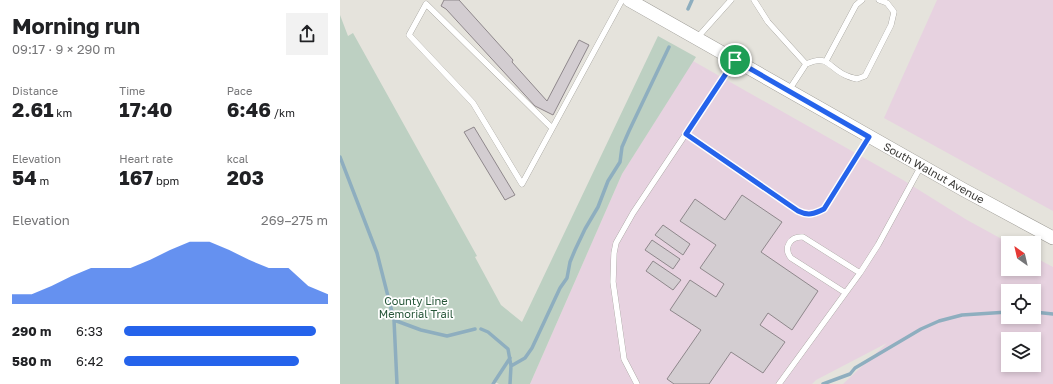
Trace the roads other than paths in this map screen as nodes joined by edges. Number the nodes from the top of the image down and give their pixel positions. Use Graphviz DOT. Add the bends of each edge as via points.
graph roads {
  1 [pos="622,0"];
  2 [pos="629,0"];
  3 [pos="731,0"];
  4 [pos="754,0"];
  5 [pos="862,0"];
  6 [pos="879,0"];
  7 [pos="697,38"];
  8 [pos="735,60"];
  9 [pos="826,61"];
  10 [pos="806,64"];
  11 [pos="789,90"];
  12 [pos="552,128"];
  13 [pos="686,134"];
  14 [pos="869,137"];
  15 [pos="922,166"];
  16 [pos="1053,238"];
  17 [pos="860,273"];
  18 [pos="844,292"];
  19 [pos="637,384"];
  20 [pos="779,384"];
  1 -- 12 [label="lane"];
  2 -- 7 [label="street, South Walnut Avenue"];
  3 -- 7 [label="lane"];
  4 -- 10 [label="lane" via="768,22"];
  5 -- 9 [label="lane" via="856,5"];
  6 -- 9 [label="lane" via="887,3 894,12 891,25 865,76 857,79 845,75"];
  7 -- 8 [label="street, South Walnut Avenue"];
  8 -- 11 [label="street, South Walnut Avenue"];
  8 -- 13 [label="lane"];
  9 -- 10 [label="lane" via="815,60"];
  10 -- 11 [label="lane"];
  11 -- 14 [label="street, South Walnut Avenue"];
  12 -- 12 [label="lane" via="522,184 473,103 409,35 426,4"];
  13 -- 14 [label="lane" via="805,215 824,209"];
  13 -- 19 [label="lane" via="633,213 616,243 614,253 613,282 624,359"];
  14 -- 15 [label="street, South Walnut Avenue"];
  15 -- 16 [label="street, South Walnut Avenue"];
  15 -- 17 [label="lane"];
  17 -- 18 [label="lane"];
  17 -- 18 [label="lane" via="803,237 790,241 786,248 791,258"];
  18 -- 20 [label="lane"];
}
